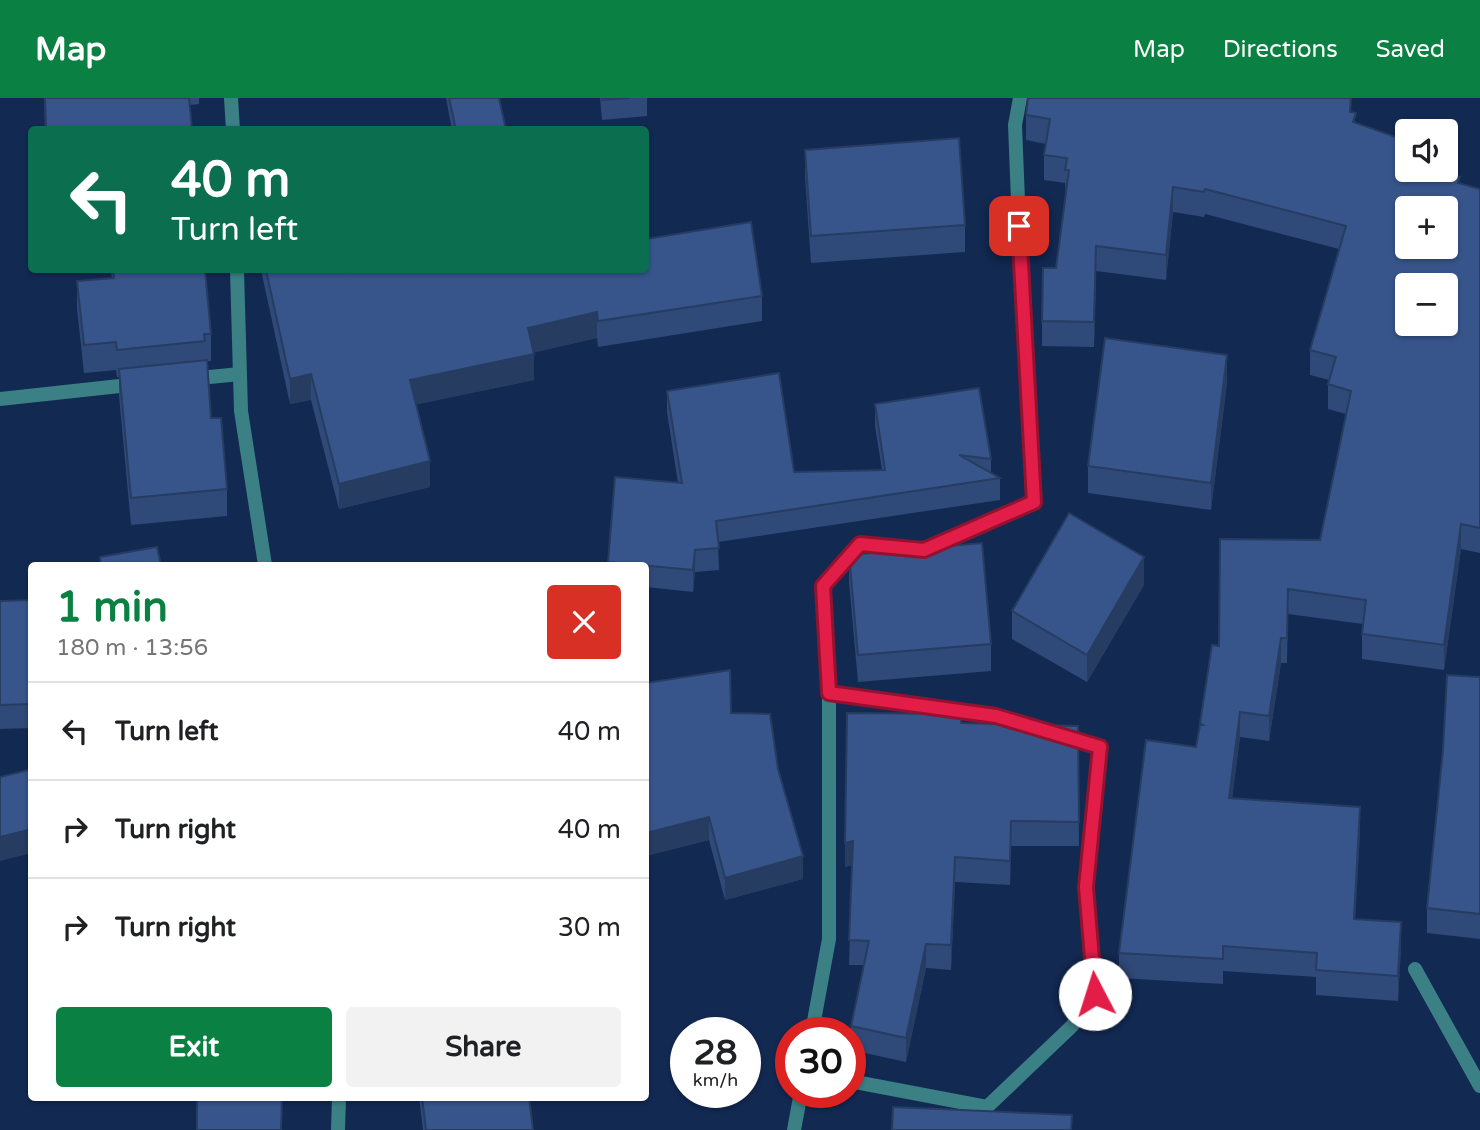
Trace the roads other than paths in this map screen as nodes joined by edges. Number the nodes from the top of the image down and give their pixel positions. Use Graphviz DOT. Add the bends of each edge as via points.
graph roads {
  1 [pos="231,98"];
  2 [pos="1020,98"];
  3 [pos="233,126"];
  4 [pos="237,273"];
  5 [pos="240,374"];
  6 [pos="173,381"];
  7 [pos="147,383"];
  8 [pos="0,399"];
  9 [pos="265,562"];
  10 [pos="829,693"];
  11 [pos="1415,969"];
  12 [pos="815,1017"];
  13 [pos="866,1084"];
  14 [pos="1480,1086"];
  15 [pos="339,1101"];
  16 [pos="799,1108"];
  17 [pos="338,1130"];
  18 [pos="794,1130"];
  1 -- 3 [label="street"];
  2 -- 10 [label="street" via="1014,125 1034,502 924,550 860,544 823,586"];
  4 -- 5 [label="street"];
  5 -- 6 [label="street"];
  5 -- 9 [label="street" via="241,411"];
  7 -- 8 [label="street"];
  10 -- 12 [label="street" via="830,939"];
  10 -- 13 [label="street" via="996,716 1100,747 1086,887 1095,994 1072,1026 987,1107"];
  11 -- 14 [label="street"];
  15 -- 17 [label="street"];
  16 -- 18 [label="street"];
}
